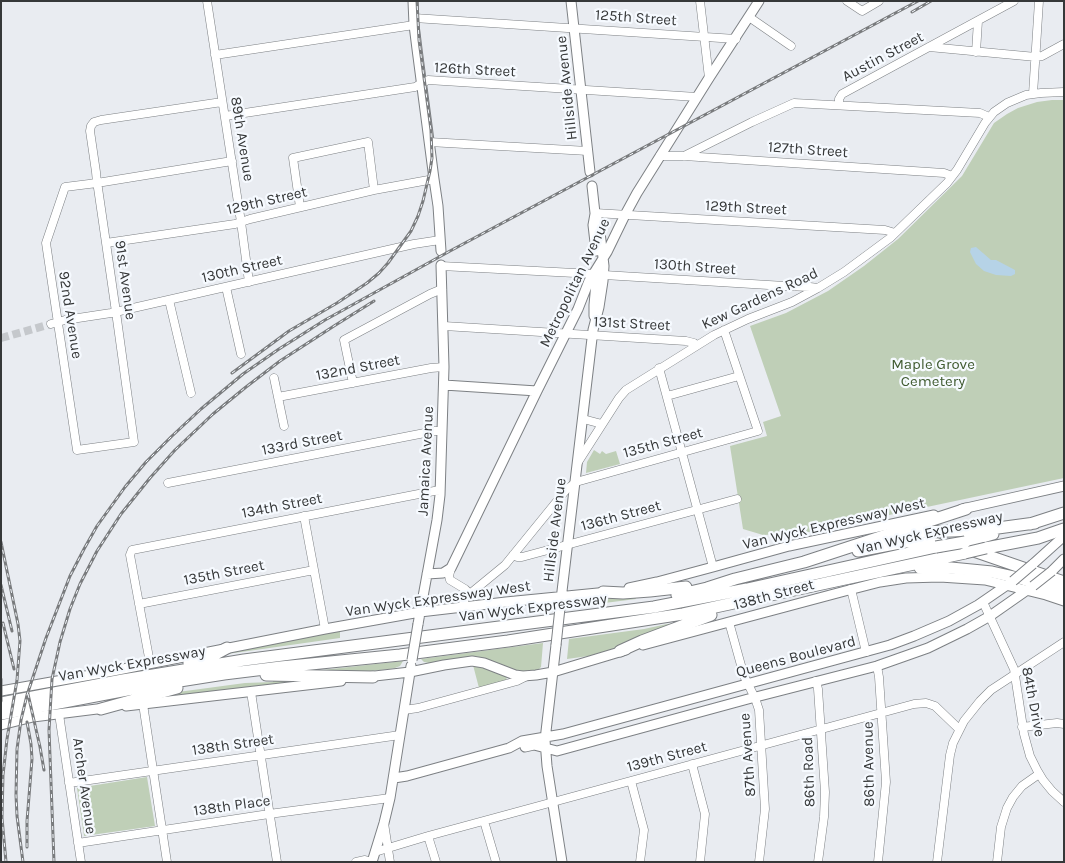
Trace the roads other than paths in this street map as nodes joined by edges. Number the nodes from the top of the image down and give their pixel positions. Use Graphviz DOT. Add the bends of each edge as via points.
graph roads {
  1 [pos="207,1"];
  2 [pos="413,1"];
  3 [pos="571,1"];
  4 [pos="700,1"];
  5 [pos="759,1"];
  6 [pos="847,1"];
  7 [pos="879,1"];
  8 [pos="1014,1"];
  9 [pos="1039,1"];
  10 [pos="749,17"];
  11 [pos="978,21"];
  12 [pos="414,22"];
  13 [pos="574,28"];
  14 [pos="704,36"];
  15 [pos="736,39"];
  16 [pos="1064,44"];
  17 [pos="791,46"];
  18 [pos="929,47"];
  19 [pos="976,52"];
  20 [pos="215,55"];
  21 [pos="1036,57"];
  22 [pos="709,78"];
  23 [pos="422,84"];
  24 [pos="580,89"];
  25 [pos="1064,92"];
  26 [pos="1032,94"];
  27 [pos="697,97"];
  28 [pos="222,102"];
  29 [pos="839,104"];
  30 [pos="225,116"];
  31 [pos="989,117"];
  32 [pos="429,142"];
  33 [pos="588,151"];
  34 [pos="660,156"];
  35 [pos="684,156"];
  36 [pos="232,162"];
  37 [pos="590,172"];
  38 [pos="952,176"];
  39 [pos="434,179"];
  40 [pos="98,183"];
  41 [pos="592,186"];
  42 [pos="374,190"];
  43 [pos="300,207"];
  44 [pos="595,213"];
  45 [pos="625,215"];
  46 [pos="241,222"];
  47 [pos="895,233"];
  48 [pos="440,240"];
  49 [pos="106,243"];
  50 [pos="441,252"];
  51 [pos="603,259"];
  52 [pos="441,266"];
  53 [pos="598,273"];
  54 [pos="249,282"];
  55 [pos="785,286"];
  56 [pos="226,287"];
  57 [pos="818,288"];
  58 [pos="442,290"];
  59 [pos="594,297"];
  60 [pos="169,300"];
  61 [pos="796,300"];
  62 [pos="578,309"];
  63 [pos="116,312"];
  64 [pos="595,321"];
  65 [pos="54,323"];
  66 [pos="444,326"];
  67 [pos="724,330"];
  68 [pos="565,334"];
  69 [pos="592,335"];
  70 [pos="697,345"];
  71 [pos="241,354"];
  72 [pos="444,367"];
  73 [pos="659,368"];
  74 [pos="739,376"];
  75 [pos="274,378"];
  76 [pos="353,384"];
  77 [pos="444,385"];
  78 [pos="536,391"];
  79 [pos="191,393"];
  80 [pos="667,396"];
  81 [pos="278,397"];
  82 [pos="583,419"];
  83 [pos="602,424"];
  84 [pos="284,426"];
  85 [pos="442,431"];
  86 [pos="77,450"];
  87 [pos="682,452"];
  88 [pos="578,462"];
  89 [pos="576,482"];
  90 [pos="168,483"];
  91 [pos="1064,486"];
  92 [pos="440,490"];
  93 [pos="737,499"];
  94 [pos="966,509"];
  95 [pos="698,510"];
  96 [pos="1064,514"];
  97 [pos="304,516"];
  98 [pos="1035,523"];
  99 [pos="1064,529"];
  100 [pos="1064,536"];
  101 [pos="865,542"];
  102 [pos="568,545"];
  103 [pos="965,547"];
  104 [pos="513,555"];
  105 [pos="1064,559"];
  106 [pos="804,562"];
  107 [pos="713,567"];
  108 [pos="451,568"];
  109 [pos="314,570"];
  110 [pos="884,570"];
  111 [pos="427,574"];
  112 [pos="734,579"];
  113 [pos="1064,582"];
  114 [pos="1010,583"];
  115 [pos="1030,588"];
  116 [pos="851,589"];
  117 [pos="602,592"];
  118 [pos="1064,593"];
  119 [pos="470,594"];
  120 [pos="561,596"];
  121 [pos="758,598"];
  122 [pos="1064,601"];
  123 [pos="983,602"];
  124 [pos="139,604"];
  125 [pos="462,607"];
  126 [pos="420,612"];
  127 [pos="990,616"];
  128 [pos="580,617"];
  129 [pos="729,622"];
  130 [pos="325,629"];
  131 [pos="1062,645"];
  132 [pos="227,648"];
  133 [pos="620,651"];
  134 [pos="866,652"];
  135 [pos="177,658"];
  136 [pos="150,663"];
  137 [pos="876,666"];
  138 [pos="410,672"];
  139 [pos="552,672"];
  140 [pos="224,674"];
  141 [pos="150,675"];
  142 [pos="1015,675"];
  143 [pos="527,676"];
  144 [pos="205,677"];
  145 [pos="373,677"];
  146 [pos="816,681"];
  147 [pos="747,684"];
  148 [pos="1,691"];
  149 [pos="251,692"];
  150 [pos="755,698"];
  151 [pos="1,703"];
  152 [pos="143,704"];
  153 [pos="101,709"];
  154 [pos="404,710"];
  155 [pos="882,712"];
  156 [pos="1,714"];
  157 [pos="59,714"];
  158 [pos="1064,724"];
  159 [pos="1,725"];
  160 [pos="1022,727"];
  161 [pos="821,729"];
  162 [pos="959,729"];
  163 [pos="400,735"];
  164 [pos="545,737"];
  165 [pos="760,746"];
  166 [pos="509,748"];
  167 [pos="546,748"];
  168 [pos="261,755"];
  169 [pos="692,764"];
  170 [pos="153,771"];
  171 [pos="1039,774"];
  172 [pos="394,778"];
  173 [pos="631,781"];
  174 [pos="69,783"];
  175 [pos="390,798"];
  176 [pos="553,802"];
  177 [pos="1064,802"];
  178 [pos="270,814"];
  179 [pos="484,821"];
  180 [pos="384,823"];
  181 [pos="162,830"];
  182 [pos="428,836"];
  183 [pos="78,843"];
  184 [pos="388,848"];
  185 [pos="375,852"];
  186 [pos="81,862"];
  187 [pos="167,862"];
  188 [pos="277,862"];
  189 [pos="356,862"];
  190 [pos="372,862"];
  191 [pos="390,862"];
  192 [pos="436,862"];
  193 [pos="496,862"];
  194 [pos="562,862"];
  195 [pos="640,862"];
  196 [pos="700,862"];
  197 [pos="759,862"];
  198 [pos="818,862"];
  199 [pos="878,862"];
  200 [pos="937,862"];
  201 [pos="997,862"];
  1 -- 20 [label="street, 89th Avenue"];
  2 -- 12 [label="main road"];
  3 -- 13 [label="main road, Hillside Avenue"];
  4 -- 14 [label="street"];
  5 -- 10 [label="main road, Metropolitan Avenue"];
  6 -- 7 [label="street" via="862,10"];
  8 -- 11 [label="street, Austin Street"];
  9 -- 21 [label="street"];
  10 -- 15 [label="main road, Metropolitan Avenue"];
  10 -- 17 [label="street"];
  11 -- 18 [label="street, Austin Street"];
  11 -- 19 [label="street"];
  12 -- 13 [label="street, 125th Street"];
  12 -- 20 [label="street, 125th Street"];
  12 -- 23 [label="main road"];
  13 -- 14 [label="street, 125th Street"];
  13 -- 24 [label="main road, Hillside Avenue"];
  14 -- 15 [label="street, 125th Street"];
  14 -- 22 [label="street"];
  15 -- 22 [label="main road, Metropolitan Avenue"];
  16 -- 21 [label="street"];
  18 -- 19 [label="street"];
  18 -- 29 [label="street, Austin Street" via="842,94"];
  19 -- 21 [label="street"];
  20 -- 28 [label="street, 89th Avenue"];
  21 -- 26 [label="street"];
  22 -- 27 [label="main road, Metropolitan Avenue"];
  23 -- 24 [label="street, 126th Street" via="428,80"];
  23 -- 30 [label="street, 126th Street"];
  23 -- 32 [label="main road"];
  24 -- 27 [label="street, 126th Street"];
  24 -- 33 [label="main road, Hillside Avenue"];
  25 -- 26 [label="street, Kew Gardens Road"];
  26 -- 31 [label="street, Kew Gardens Road" via="1007,103"];
  27 -- 34 [label="main road, Metropolitan Avenue"];
  28 -- 30 [label="street, 89th Avenue"];
  28 -- 40 [label="street, 91st Avenue" via="94,122 90,131"];
  29 -- 31 [label="street" via="980,113"];
  29 -- 35 [label="street, Austin Street" via="792,103"];
  30 -- 36 [label="street, 89th Avenue"];
  31 -- 38 [label="street, Kew Gardens Road"];
  32 -- 33 [label="street"];
  32 -- 39 [label="main road"];
  33 -- 37 [label="main road, Hillside Avenue"];
  34 -- 35 [label="street, 127th Street"];
  34 -- 45 [label="main road, Metropolitan Avenue"];
  35 -- 38 [label="street, 127th Street"];
  36 -- 40 [label="street"];
  36 -- 46 [label="street, 89th Avenue"];
  38 -- 47 [label="street, Kew Gardens Road"];
  39 -- 42 [label="street, 129th Street"];
  39 -- 48 [label="main road"];
  40 -- 49 [label="street, 91st Avenue"];
  40 -- 65 [label="street, 92nd Avenue" via="65,187 46,243"];
  41 -- 44 [label="main road, Hillside Avenue"];
  42 -- 43 [label="street, 129th Street"];
  42 -- 43 [label="street" via="368,142 293,158"];
  43 -- 46 [label="street, 129th Street"];
  44 -- 45 [label="street, 129th Street"];
  44 -- 51 [label="main road, Hillside Avenue"];
  44 -- 53 [label="main road, Hillside Avenue" via="593,225"];
  45 -- 47 [label="street, 129th Street"];
  45 -- 51 [label="main road, Metropolitan Avenue"];
  46 -- 49 [label="street, 129th Street"];
  46 -- 54 [label="street, 89th Avenue"];
  47 -- 57 [label="street, Kew Gardens Road"];
  48 -- 50 [label="main road"];
  48 -- 54 [label="street, 130th Street"];
  49 -- 63 [label="street, 91st Avenue"];
  51 -- 53 [label="main road, Metropolitan Avenue"];
  52 -- 53 [label="street, 130th Street"];
  52 -- 58 [label="main road, Jamaica Avenue"];
  53 -- 55 [label="street, 130th Street"];
  53 -- 59 [label="main road, Hillside Avenue"];
  53 -- 62 [label="main road, Metropolitan Avenue" via="589,281"];
  53 -- 64 [label="main road, Hillside Avenue" via="599,307"];
  54 -- 56 [label="street, 130th Street"];
  55 -- 57 [label="street, 130th Street"];
  55 -- 61 [label="street" via="794,291"];
  56 -- 60 [label="street, 130th Street"];
  56 -- 71 [label="street"];
  57 -- 61 [label="street, Kew Gardens Road"];
  58 -- 66 [label="main road, Jamaica Avenue"];
  58 -- 76 [label="street" via="344,340"];
  59 -- 62 [label="main road" via="586,297"];
  59 -- 64 [label="main road, Hillside Avenue"];
  60 -- 63 [label="street, 130th Street"];
  60 -- 79 [label="street"];
  61 -- 67 [label="street, Kew Gardens Road"];
  62 -- 68 [label="main road, Metropolitan Avenue"];
  63 -- 65 [label="street, 130th Street"];
  63 -- 86 [label="street, 91st Avenue" via="134,442"];
  64 -- 69 [label="main road, Hillside Avenue"];
  65 -- 86 [label="street, 92nd Avenue"];
  66 -- 68 [label="street, 131st Street"];
  66 -- 72 [label="main road, Jamaica Avenue"];
  67 -- 70 [label="street, Kew Gardens Road"];
  67 -- 74 [label="street"];
  68 -- 69 [label="street, 131st Street"];
  68 -- 78 [label="main road, Metropolitan Avenue"];
  69 -- 70 [label="street, 131st Street" via="686,341"];
  69 -- 82 [label="main road, Hillside Avenue"];
  70 -- 73 [label="street, Kew Gardens Road"];
  72 -- 76 [label="street, 132nd Street"];
  72 -- 77 [label="main road, Jamaica Avenue"];
  73 -- 80 [label="street"];
  73 -- 83 [label="street, Kew Gardens Road" via="623,392"];
  74 -- 80 [label="street"];
  74 -- 87 [label="street, 135th Street" via="758,431"];
  75 -- 81 [label="street"];
  76 -- 81 [label="street, 132nd Street"];
  77 -- 78 [label="main road"];
  77 -- 85 [label="main road, Jamaica Avenue"];
  78 -- 108 [label="main road, Metropolitan Avenue"];
  80 -- 87 [label="street"];
  81 -- 84 [label="street"];
  82 -- 83 [label="street"];
  82 -- 88 [label="main road, Hillside Avenue"];
  83 -- 88 [label="street, Kew Gardens Road"];
  85 -- 90 [label="street, 133rd Street"];
  85 -- 92 [label="main road, Jamaica Avenue"];
  87 -- 89 [label="street, 135th Street"];
  87 -- 95 [label="street"];
  88 -- 89 [label="main road, Hillside Avenue"];
  89 -- 102 [label="main road, Hillside Avenue"];
  89 -- 104 [label="street"];
  91 -- 94 [label="main road, Van Wyck Expressway"];
  92 -- 97 [label="street, 134th Street"];
  92 -- 111 [label="main road, Jamaica Avenue"];
  93 -- 95 [label="street, 136th Street"];
  94 -- 101 [label="highway"];
  94 -- 107 [label="main road, Van Wyck Expressway West" via="789,546"];
  95 -- 102 [label="street, 136th Street"];
  95 -- 107 [label="street"];
  96 -- 98 [label="highway, Van Wyck Expressway"];
  97 -- 109 [label="street"];
  97 -- 124 [label="street, 134th Street" via="133,549 130,555"];
  98 -- 101 [label="highway" via="983,530 915,532"];
  98 -- 103 [label="highway, Van Wyck Expressway"];
  99 -- 103 [label="highway, Van Wyck Expressway, bridge" via="1038,538 986,548"];
  100 -- 114 [label="main road, Queens Boulevard, bridge"];
  101 -- 106 [label="highway"];
  102 -- 104 [label="street, 136th Street" via="522,557"];
  102 -- 120 [label="main road, Hillside Avenue"];
  103 -- 110 [label="highway, Van Wyck Expressway"];
  103 -- 128 [label="highway, Van Wyck Expressway, bridge" via="936,547 682,602"];
  104 -- 119 [label="street"];
  105 -- 115 [label="main road, Queens Boulevard, bridge"];
  106 -- 112 [label="highway"];
  106 -- 113 [label="highway" via="892,544 930,542 976,551"];
  107 -- 117 [label="main road, Van Wyck Expressway West" via="650,584"];
  108 -- 111 [label="main road" via="443,573"];
  108 -- 119 [label="street" via="451,581"];
  109 -- 124 [label="street, 135th Street"];
  109 -- 130 [label="street"];
  110 -- 118 [label="highway" via="972,569 1016,577"];
  110 -- 121 [label="highway, Van Wyck Expressway"];
  111 -- 126 [label="main road, Jamaica Avenue"];
  112 -- 117 [label="highway" via="650,592"];
  112 -- 128 [label="highway" via="692,592"];
  114 -- 115 [label="main road, 138th Street"];
  114 -- 116 [label="main road, 138th Street" via="926,577 890,580"];
  114 -- 123 [label="main road, Queens Boulevard"];
  115 -- 122 [label="main road, 138th Street"];
  115 -- 127 [label="main road, Queens Boulevard"];
  116 -- 129 [label="main road, 138th Street"];
  116 -- 134 [label="street"];
  117 -- 120 [label="main road, Van Wyck Expressway West"];
  119 -- 125 [label="street"];
  120 -- 125 [label="main road, Van Wyck Expressway West"];
  120 -- 139 [label="main road, Hillside Avenue, bridge"];
  121 -- 133 [label="highway"];
  121 -- 140 [label="highway, Van Wyck Expressway" via="579,631"];
  123 -- 127 [label="street, 84th Drive"];
  123 -- 134 [label="main road, Queens Boulevard" via="929,630"];
  124 -- 136 [label="street"];
  125 -- 126 [label="main road, Van Wyck Expressway West"];
  126 -- 130 [label="main road, Van Wyck Expressway West"];
  126 -- 138 [label="main road, Jamaica Avenue, bridge"];
  127 -- 137 [label="main road, Queens Boulevard" via="942,642"];
  127 -- 142 [label="street, 84th Drive"];
  128 -- 141 [label="highway, Van Wyck Expressway"];
  129 -- 133 [label="main road, 138th Street"];
  129 -- 147 [label="street, 87th Avenue"];
  130 -- 132 [label="main road, Van Wyck Expressway West"];
  131 -- 142 [label="street"];
  132 -- 135 [label="main road, Van Wyck Expressway West"];
  132 -- 141 [label="highway"];
  133 -- 139 [label="main road, 138th Street"];
  134 -- 147 [label="main road, Queens Boulevard"];
  135 -- 136 [label="main road, Van Wyck Expressway"];
  136 -- 148 [label="main road, Van Wyck Expressway"];
  137 -- 146 [label="main road, Queens Boulevard"];
  137 -- 155 [label="street, 86th Avenue"];
  138 -- 143 [label="main road" via="472,661"];
  138 -- 145 [label="main road"];
  138 -- 154 [label="main road, Jamaica Avenue"];
  139 -- 143 [label="main road"];
  139 -- 164 [label="main road, Hillside Avenue"];
  140 -- 144 [label="highway, Van Wyck Expressway"];
  140 -- 145 [label="highway"];
  141 -- 151 [label="highway, Van Wyck Expressway"];
  142 -- 160 [label="street, 84th Drive"];
  142 -- 162 [label="street" via="987,694"];
  143 -- 154 [label="street"];
  144 -- 153 [label="highway" via="179,688"];
  144 -- 156 [label="highway, Van Wyck Expressway"];
  145 -- 149 [label="main road"];
  146 -- 150 [label="main road, Queens Boulevard"];
  146 -- 161 [label="street, 86th Road"];
  147 -- 150 [label="street, 87th Avenue"];
  147 -- 164 [label="main road, Queens Boulevard"];
  149 -- 152 [label="main road"];
  149 -- 168 [label="street"];
  150 -- 165 [label="street, 87th Avenue" via="759,710"];
  150 -- 167 [label="main road, Queens Boulevard" via="557,751"];
  152 -- 153 [label="main road"];
  152 -- 170 [label="street"];
  153 -- 157 [label="main road"];
  154 -- 163 [label="main road, Jamaica Avenue"];
  155 -- 161 [label="street, 139th Street"];
  155 -- 162 [label="street, 139th Street" via="914,704 929,704"];
  155 -- 199 [label="street, 86th Avenue" via="886,789"];
  157 -- 159 [label="main road" via="32,716"];
  157 -- 174 [label="street, Archer Avenue"];
  158 -- 160 [label="street"];
  160 -- 171 [label="street, 84th Drive"];
  161 -- 165 [label="street, 139th Street"];
  161 -- 198 [label="street, 86th Road" via="825,800"];
  162 -- 200 [label="street" via="949,762"];
  163 -- 168 [label="street, 138th Street"];
  163 -- 172 [label="main road, Jamaica Avenue"];
  164 -- 166 [label="main road, Queens Boulevard" via="522,741"];
  164 -- 167 [label="main road, Hillside Avenue"];
  165 -- 169 [label="street, 139th Street"];
  165 -- 197 [label="street, 87th Avenue" via="765,809"];
  166 -- 167 [label="main road, Queens Boulevard" via="534,745"];
  166 -- 172 [label="main road, Queens Boulevard"];
  167 -- 176 [label="main road, Hillside Avenue"];
  168 -- 170 [label="street, 138th Street"];
  168 -- 178 [label="street"];
  169 -- 173 [label="street, 139th Street"];
  169 -- 196 [label="street" via="705,814"];
  170 -- 174 [label="street, 138th Street"];
  170 -- 181 [label="street"];
  171 -- 177 [label="street, 84th Drive"];
  171 -- 201 [label="street" via="1022,786 1007,808"];
  172 -- 175 [label="main road, Jamaica Avenue"];
  173 -- 176 [label="street, 139th Street"];
  173 -- 195 [label="street" via="644,830"];
  174 -- 183 [label="street, Archer Avenue"];
  175 -- 178 [label="street, 138th Place"];
  175 -- 180 [label="main road, Jamaica Avenue"];
  176 -- 179 [label="street, 139th Street"];
  176 -- 194 [label="main road, Hillside Avenue"];
  178 -- 181 [label="street, 138th Place"];
  178 -- 188 [label="street"];
  179 -- 182 [label="street, 139th Street"];
  179 -- 193 [label="street"];
  180 -- 184 [label="street"];
  180 -- 185 [label="main road, Jamaica Avenue"];
  181 -- 183 [label="street, 138th Place"];
  181 -- 187 [label="street"];
  182 -- 184 [label="street, 139th Street"];
  182 -- 192 [label="street"];
  183 -- 186 [label="street, Archer Avenue"];
  184 -- 185 [label="street, 139th Street"];
  184 -- 191 [label="street"];
  185 -- 190 [label="main road, Jamaica Avenue"];
  189 -- 190 [label="street"];
}
